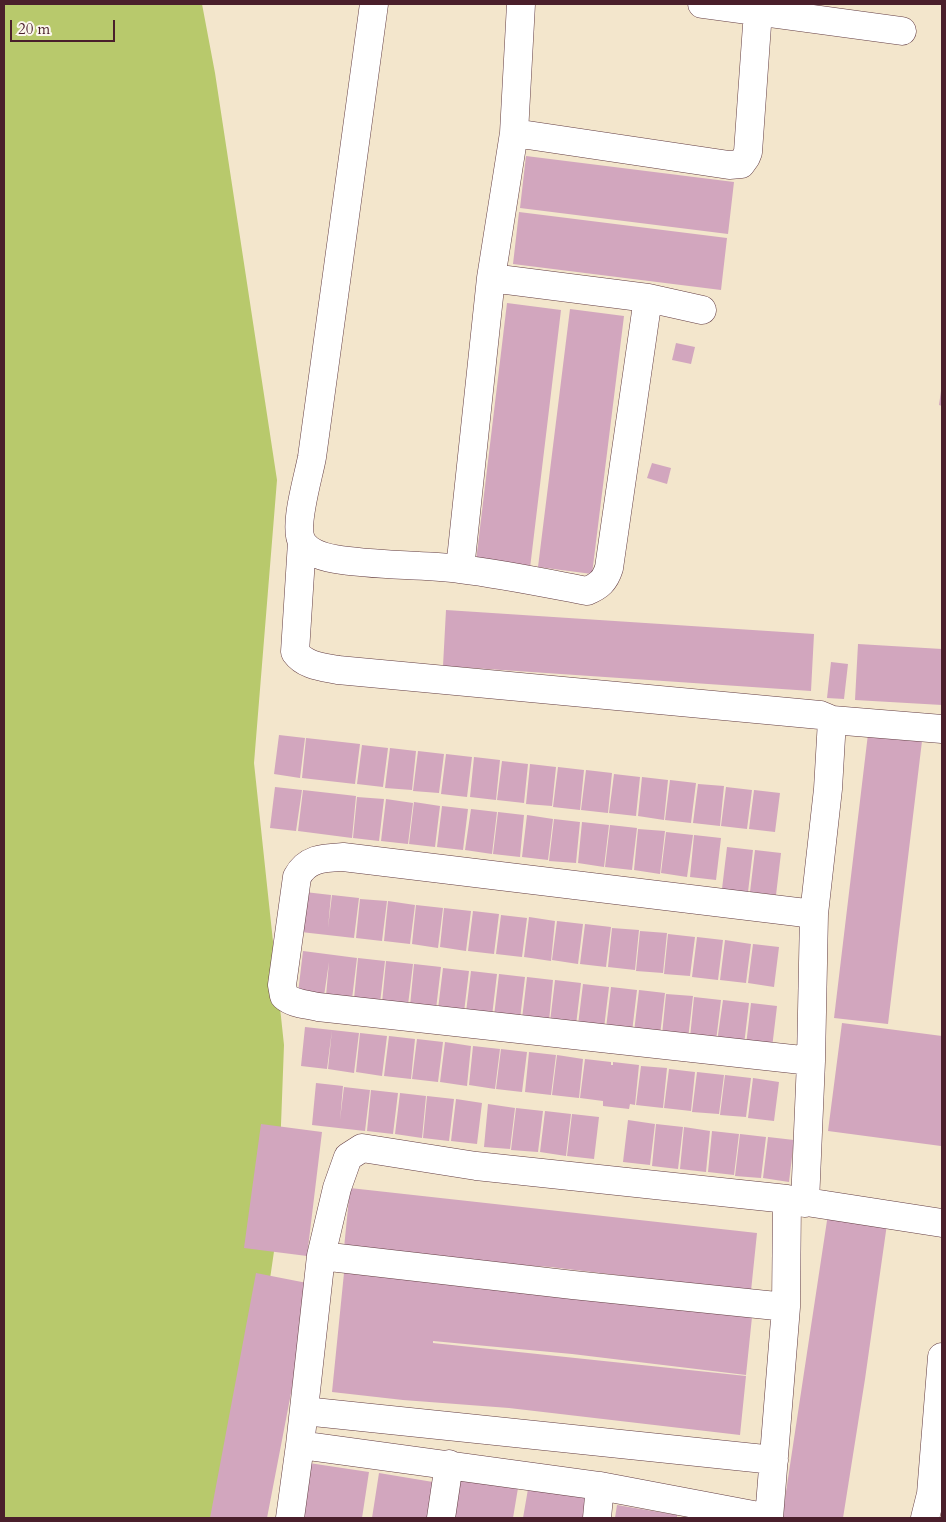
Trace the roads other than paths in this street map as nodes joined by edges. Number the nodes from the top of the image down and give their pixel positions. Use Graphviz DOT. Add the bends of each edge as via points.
graph roads {
  1 [pos="374,4"];
  2 [pos="521,4"];
  3 [pos="702,4"];
  4 [pos="758,11"];
  5 [pos="902,31"];
  6 [pos="514,134"];
  7 [pos="491,278"];
  8 [pos="648,298"];
  9 [pos="702,310"];
  10 [pos="302,542"];
  11 [pos="460,569"];
  12 [pos="832,720"];
  13 [pos="942,729"];
  14 [pos="814,914"];
  15 [pos="811,1061"];
  16 [pos="796,1201"];
  17 [pos="942,1224"];
  18 [pos="321,1256"];
  19 [pos="786,1307"];
  20 [pos="942,1357"];
  21 [pos="304,1411"];
  22 [pos="300,1445"];
  23 [pos="774,1460"];
  24 [pos="449,1464"];
  25 [pos="600,1486"];
  26 [pos="932,1503"];
  27 [pos="290,1518"];
  28 [pos="441,1518"];
  29 [pos="597,1518"];
  30 [pos="769,1518"];
  1 -- 10 [label="street" via="312,456 300,514"];
  2 -- 6 [label="street"];
  3 -- 4 [label="street"];
  4 -- 5 [label="street"];
  4 -- 6 [label="street" via="748,152 741,164"];
  6 -- 7 [label="street"];
  7 -- 8 [label="street"];
  7 -- 11 [label="street"];
  8 -- 9 [label="street"];
  8 -- 11 [label="street" via="605,579 598,587 587,591"];
  10 -- 11 [label="street" via="316,554 336,559"];
  10 -- 12 [label="street" via="295,652 300,659 312,665 820,716"];
  12 -- 13 [label="street"];
  12 -- 14 [label="street"];
  14 -- 15 [label="street"];
  14 -- 15 [label="street" via="343,857 325,858 313,860 297,877 282,985 287,999 318,1007"];
  15 -- 16 [label="street"];
  16 -- 17 [label="street"];
  16 -- 18 [label="street" via="476,1166 362,1148 348,1157"];
  16 -- 19 [label="street"];
  18 -- 19 [label="street"];
  18 -- 21 [label="street"];
  19 -- 23 [label="street"];
  20 -- 26 [label="street"];
  21 -- 22 [label="street"];
  21 -- 23 [label="street"];
  22 -- 24 [label="street"];
  22 -- 27 [label="street"];
  23 -- 30 [label="street"];
  24 -- 25 [label="street"];
  24 -- 28 [label="street"];
  25 -- 29 [label="street"];
  25 -- 30 [label="street"];
}
